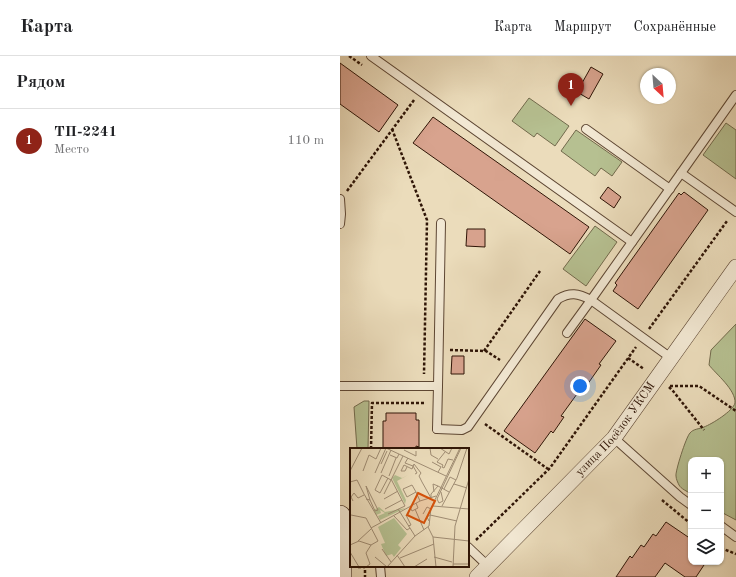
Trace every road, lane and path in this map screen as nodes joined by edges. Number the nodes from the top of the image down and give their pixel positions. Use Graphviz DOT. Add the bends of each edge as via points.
graph roads {
  1 [pos="371,56"];
  2 [pos="420,91"];
  3 [pos="736,94"];
  4 [pos="392,129"];
  5 [pos="586,130"];
  6 [pos="681,173"];
  7 [pos="670,189"];
  8 [pos="340,200"];
  9 [pos="735,212"];
  10 [pos="340,224"];
  11 [pos="441,224"];
  12 [pos="632,242"];
  13 [pos="736,267"];
  14 [pos="540,271"];
  15 [pos="592,300"];
  16 [pos="567,333"];
  17 [pos="643,337"];
  18 [pos="439,350"];
  19 [pos="484,351"];
  20 [pos="628,358"];
  21 [pos="671,358"];
  22 [pos="510,368"];
  23 [pos="657,378"];
  24 [pos="340,386"];
  25 [pos="424,386"];
  26 [pos="438,386"];
  27 [pos="736,411"];
  28 [pos="704,430"];
  29 [pos="614,438"];
  30 [pos="688,503"];
  31 [pos="340,516"];
  32 [pos="350,520"];
  33 [pos="340,521"];
  34 [pos="724,528"];
  35 [pos="736,537"];
  36 [pos="469,546"];
  37 [pos="469,548"];
  38 [pos="724,549"];
  39 [pos="736,554"];
  40 [pos="488,566"];
  41 [pos="380,567"];
  42 [pos="341,577"];
  43 [pos="381,577"];
  44 [pos="477,577"];
  1 -- 2 [label="lane"];
  2 -- 4 [label="path"];
  2 -- 12 [label="lane"];
  3 -- 6 [label="lane"];
  4 -- 8 [label="path"];
  4 -- 25 [label="path" via="427,220"];
  5 -- 7 [label="lane"];
  6 -- 7 [label="lane"];
  6 -- 9 [label="lane"];
  7 -- 12 [label="lane"];
  8 -- 10 [label="lane"];
  9 -- 17 [label="path"];
  11 -- 18 [label="lane"];
  12 -- 15 [label="lane"];
  13 -- 21 [label="street, улица Посёлок УКСМ"];
  14 -- 19 [label="path"];
  15 -- 16 [label="lane"];
  15 -- 17 [label="lane"];
  15 -- 22 [label="lane" via="571,294 558,299"];
  17 -- 20 [label="path"];
  17 -- 21 [label="lane"];
  18 -- 19 [label="path"];
  18 -- 26 [label="lane"];
  19 -- 22 [label="path"];
  20 -- 23 [label="path"];
  20 -- 36 [label="path" via="550,468"];
  21 -- 23 [label="street, улица Посёлок УКСМ"];
  22 -- 26 [label="lane" via="468,427 462,430 437,429"];
  23 -- 29 [label="street, улица Посёлок УКСМ"];
  24 -- 25 [label="lane"];
  25 -- 26 [label="lane"];
  27 -- 28 [label="path" via="699,386 667,386"];
  29 -- 30 [label="lane"];
  29 -- 40 [label="street, улица Посёлок УКСМ"];
  31 -- 33 [label="main road"];
  32 -- 33 [label="lane"];
  33 -- 42 [label="main road"];
  34 -- 35 [label="lane"];
  37 -- 40 [label="lane"];
  38 -- 39 [label="path"];
  40 -- 44 [label="street, улица Посёлок УКСМ"];
  41 -- 43 [label="lane"];
}
